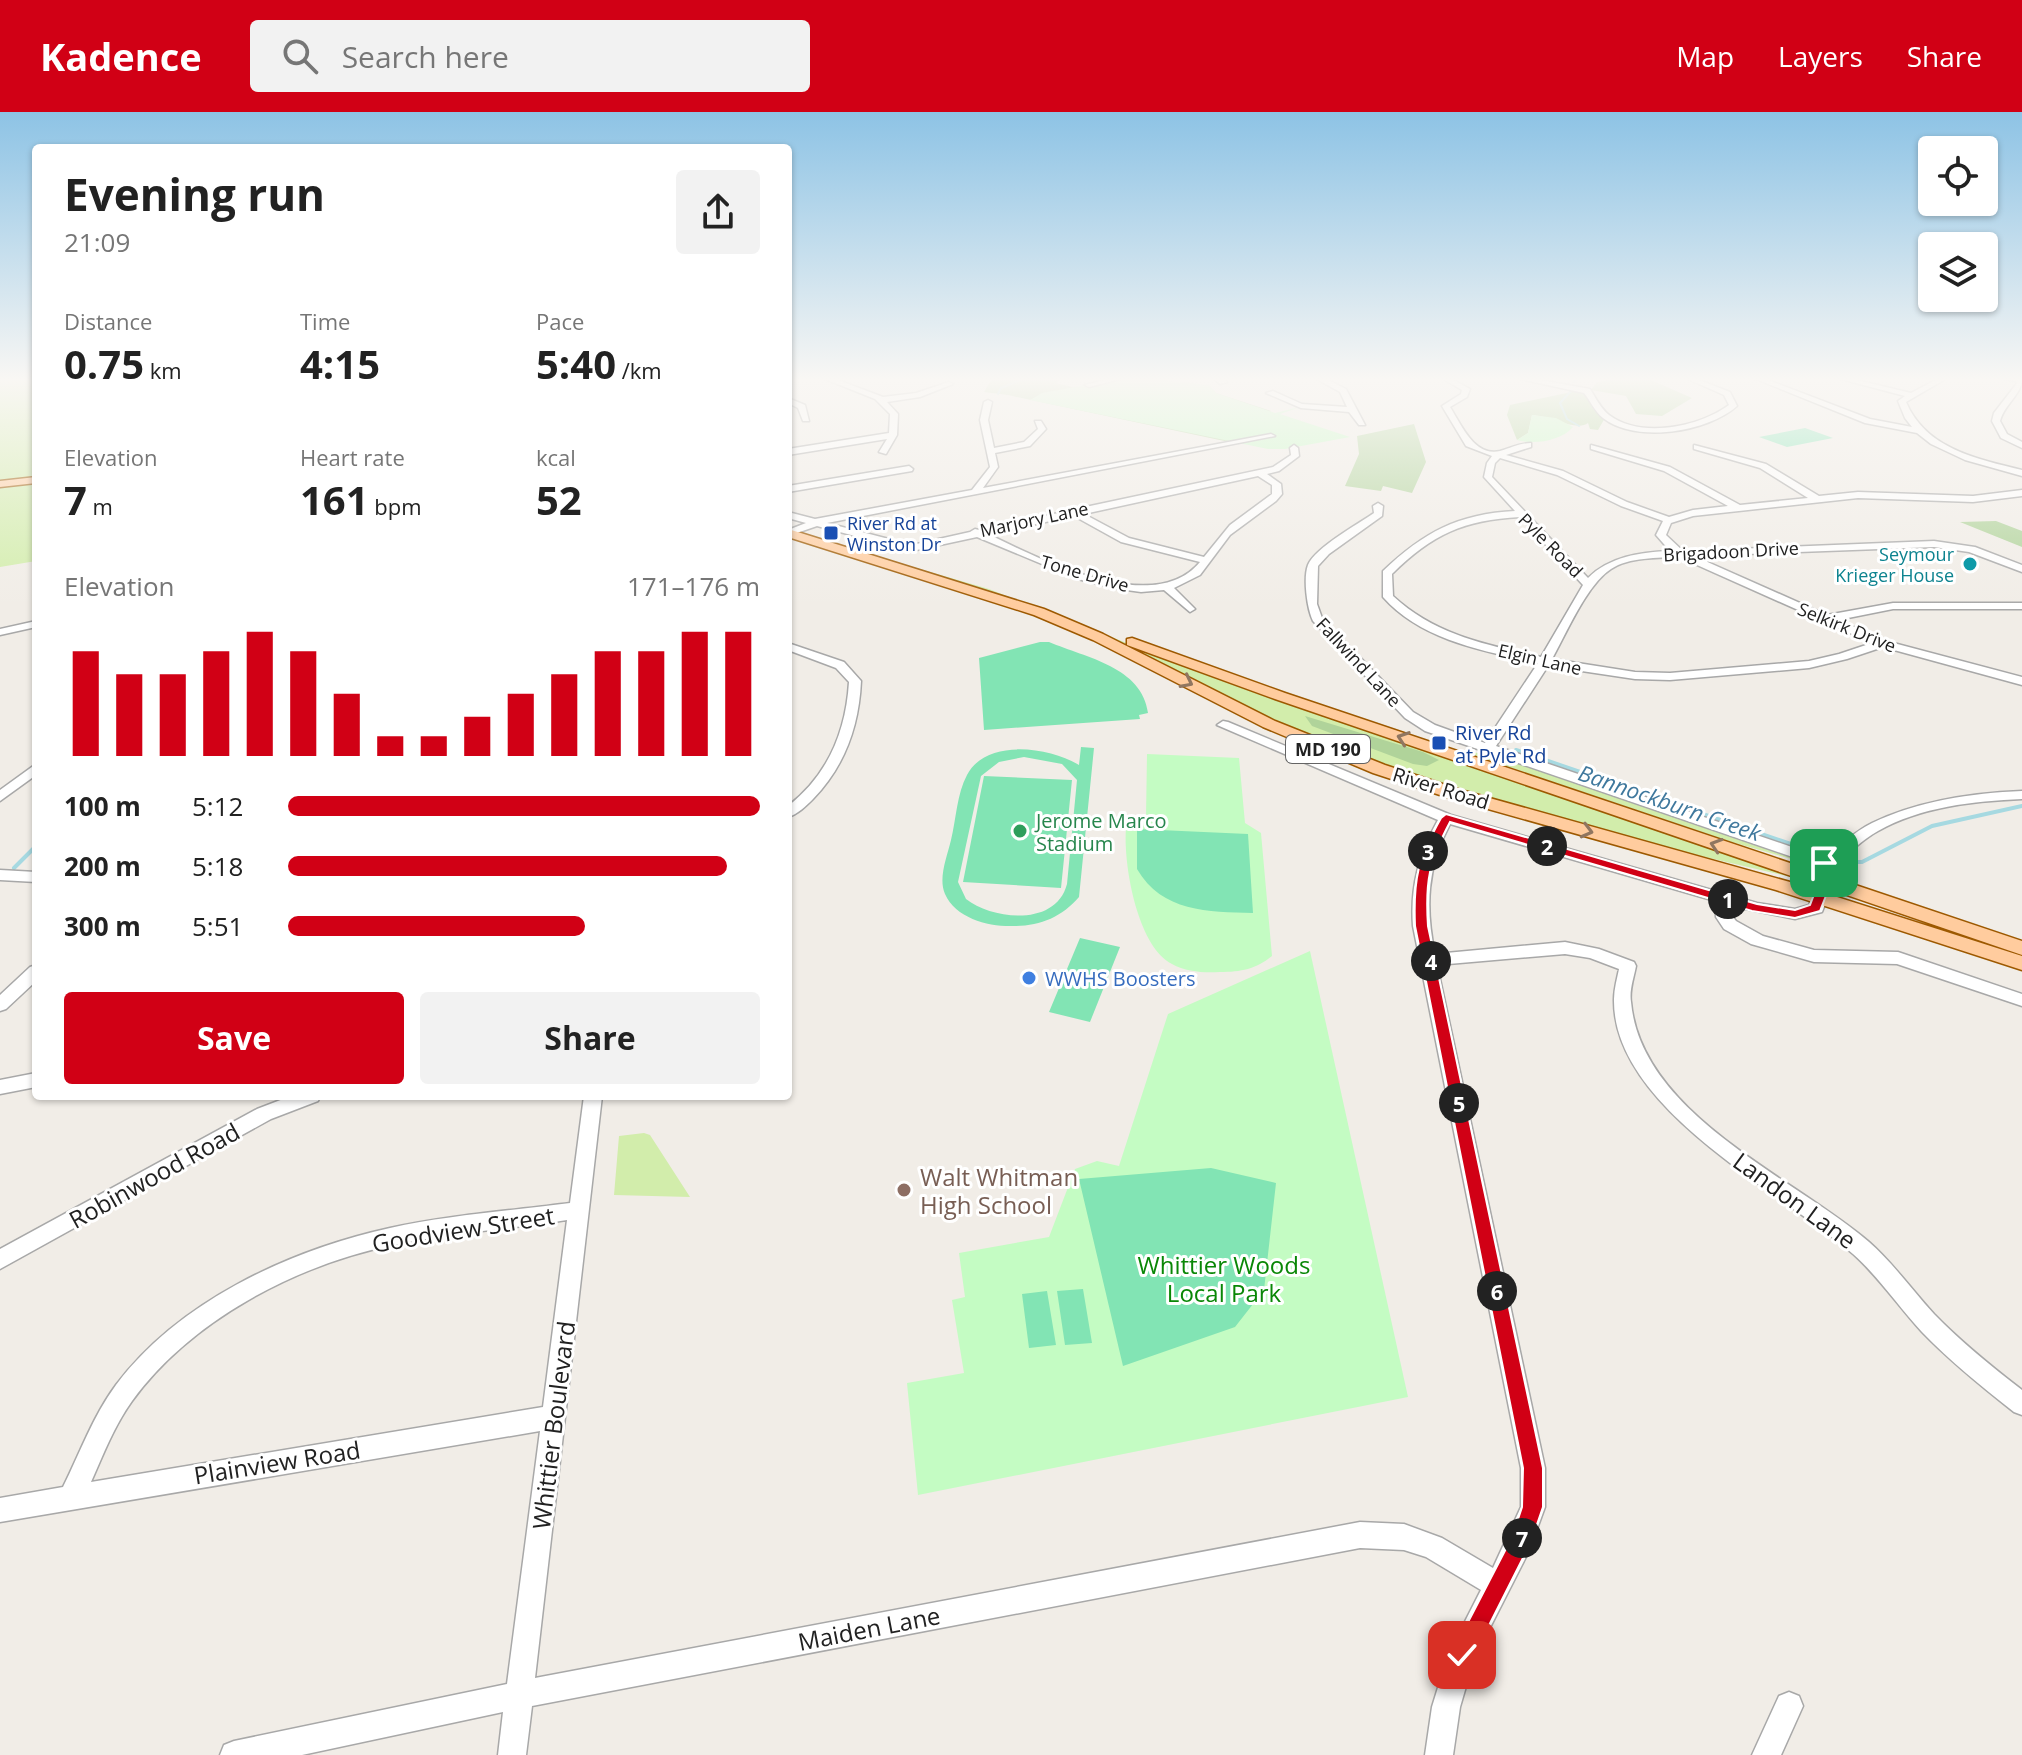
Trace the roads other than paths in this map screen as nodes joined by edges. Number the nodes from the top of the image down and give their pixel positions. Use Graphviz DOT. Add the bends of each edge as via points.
graph roads {
  1 [pos="992,454"];
  2 [pos="1181,454"];
  3 [pos="1295,454"];
  4 [pos="1495,454"];
  5 [pos="1502,454"];
  6 [pos="1615,454"];
  7 [pos="1720,454"];
  8 [pos="1960,454"];
  9 [pos="1498,455"];
  10 [pos="909,469"];
  11 [pos="1260,473"];
  12 [pos="2022,473"];
  13 [pos="32,480"];
  14 [pos="0,484"];
  15 [pos="792,488"];
  16 [pos="2022,493"];
  17 [pos="975,494"];
  18 [pos="1820,501"];
  19 [pos="1378,506"];
  20 [pos="1740,509"];
  21 [pos="1072,511"];
  22 [pos="1521,514"];
  23 [pos="792,516"];
  24 [pos="1669,520"];
  25 [pos="814,523"];
  26 [pos="792,530"];
  27 [pos="792,530"];
  28 [pos="792,530"];
  29 [pos="975,532"];
  30 [pos="1680,553"];
  31 [pos="1204,560"];
  32 [pos="2022,569"];
  33 [pos="1589,585"];
  34 [pos="1165,586"];
  35 [pos="2022,606"];
  36 [pos="1190,609"];
  37 [pos="1824,619"];
  38 [pos="32,625"];
  39 [pos="0,632"];
  40 [pos="1882,643"];
  41 [pos="792,647"];
  42 [pos="1544,660"];
  43 [pos="2022,681"];
  44 [pos="1223,725"];
  45 [pos="1489,747"];
  46 [pos="32,771"];
  47 [pos="2022,795"];
  48 [pos="0,797"];
  49 [pos="792,809"];
  50 [pos="1446,818"];
  51 [pos="0,875"];
  52 [pos="32,877"];
  53 [pos="1820,887"];
  54 [pos="1722,898"];
  55 [pos="2022,948"];
  56 [pos="1430,960"];
  57 [pos="2022,963"];
  58 [pos="32,975"];
  59 [pos="2022,1000"];
  60 [pos="0,1005"];
  61 [pos="32,1081"];
  62 [pos="0,1087"];
  63 [pos="301,1100"];
  64 [pos="593,1100"];
  65 [pos="580,1210"];
  66 [pos="0,1260"];
  67 [pos="2022,1404"];
  68 [pos="553,1417"];
  69 [pos="72,1496"];
  70 [pos="0,1510"];
  71 [pos="1496,1584"];
  72 [pos="519,1695"];
  73 [pos="1789,1706"];
  74 [pos="234,1755"];
  75 [pos="512,1755"];
  76 [pos="1439,1755"];
  77 [pos="1766,1755"];
  1 -- 17 [label="street" via="994,467"];
  2 -- 17 [label="street"];
  3 -- 11 [label="street, Marjory Lane" via="1289,463"];
  4 -- 9 [label="street"];
  5 -- 9 [label="street"];
  6 -- 20 [label="street" via="1679,474"];
  7 -- 18 [label="street" via="1763,466"];
  8 -- 12 [label="street"];
  9 -- 22 [label="street, Pyle Road" via="1489,465 1488,477"];
  9 -- 24 [label="street" via="1560,473"];
  10 -- 15 [label="street"];
  11 -- 21 [label="street, Marjory Lane"];
  11 -- 31 [label="street, Tone Drive" via="1276,484 1277,494 1232,527"];
  13 -- 14 [label="main road"];
  16 -- 18 [label="street" via="2000,498 1883,494"];
  17 -- 25 [label="street"];
  18 -- 20 [label="street"];
  19 -- 45 [label="street, Fallwind Lane" via="1379,514 1313,565 1313,611 1418,723"];
  20 -- 24 [label="street"];
  21 -- 29 [label="street, Marjory Lane"];
  21 -- 31 [label="street" via="1125,540"];
  22 -- 33 [label="street, Pyle Road"];
  22 -- 42 [label="street, Elgin Lane" via="1479,516 1440,529 1387,573 1383,589 1405,616 1436,632"];
  23 -- 25 [label="street"];
  24 -- 30 [label="street" via="1661,535"];
  25 -- 26 [label="street"];
  25 -- 29 [label="street, Marjory Lane" via="903,548"];
  53 -- 27 [label="main road, River Road / MD 190, one-way" via="1770,863 1224,676 1012,594"];
  28 -- 53 [label="main road, River Road / MD 190, one-way" via="1039,612 1269,724 1379,769 1455,794"];
  29 -- 34 [label="street, Tone Drive" via="1114,585"];
  30 -- 32 [label="street, Brigadoon Drive" via="1934,544 1971,549"];
  30 -- 33 [label="street, Brigadoon Drive" via="1620,561 1598,572"];
  30 -- 37 [label="street, Selkirk Drive"];
  31 -- 34 [label="street, Tone Drive" via="1191,578"];
  33 -- 42 [label="street, Pyle Road"];
  34 -- 36 [label="street"];
  35 -- 37 [label="street" via="1893,606"];
  37 -- 40 [label="street, Selkirk Drive"];
  38 -- 39 [label="street"];
  40 -- 42 [label="street, Elgin Lane" via="1823,665 1664,677"];
  40 -- 43 [label="street, Selkirk Drive"];
  41 -- 49 [label="street" via="840,665 855,681 839,754 814,790"];
  42 -- 45 [label="street, Pyle Road"];
  44 -- 50 [label="street"];
  45 -- 53 [label="street, River Road"];
  46 -- 48 [label="street"];
  47 -- 53 [label="street" via="1964,802 1888,822 1833,859"];
  50 -- 54 [label="street"];
  50 -- 56 [label="street" via="1424,859 1419,888"];
  51 -- 52 [label="street"];
  53 -- 54 [label="street" via="1795,914"];
  53 -- 55 [label="main road, River Road / MD 190"];
  53 -- 57 [label="main road" via="1868,912"];
  54 -- 59 [label="street" via="1730,925 1757,940 1814,956 1898,958"];
  56 -- 67 [label="street, Landon Lane" via="1565,948 1628,966 1622,1001 1628,1029 1669,1100 1714,1142 1862,1248 1959,1353"];
  56 -- 71 [label="street" via="1533,1468 1533,1507"];
  58 -- 60 [label="street"];
  61 -- 62 [label="street"];
  63 -- 66 [label="street, Robinwood Road" via="264,1114"];
  64 -- 65 [label="street, Whittier Boulevard"];
  65 -- 68 [label="street, Whittier Boulevard"];
  65 -- 69 [label="street, Goodview Street" via="390,1237 257,1286 193,1325 131,1384 109,1416"];
  68 -- 69 [label="street, Plainview Road"];
  68 -- 72 [label="street, Whittier Boulevard"];
  69 -- 70 [label="street, Plainview Road"];
  71 -- 72 [label="street, Maiden Lane" via="1418,1542 1360,1535"];
  71 -- 76 [label="street" via="1462,1655"];
  72 -- 74 [label="street, Maiden Lane"];
  72 -- 75 [label="street, Whittier Boulevard"];
  73 -- 77 [label="street"];
}
